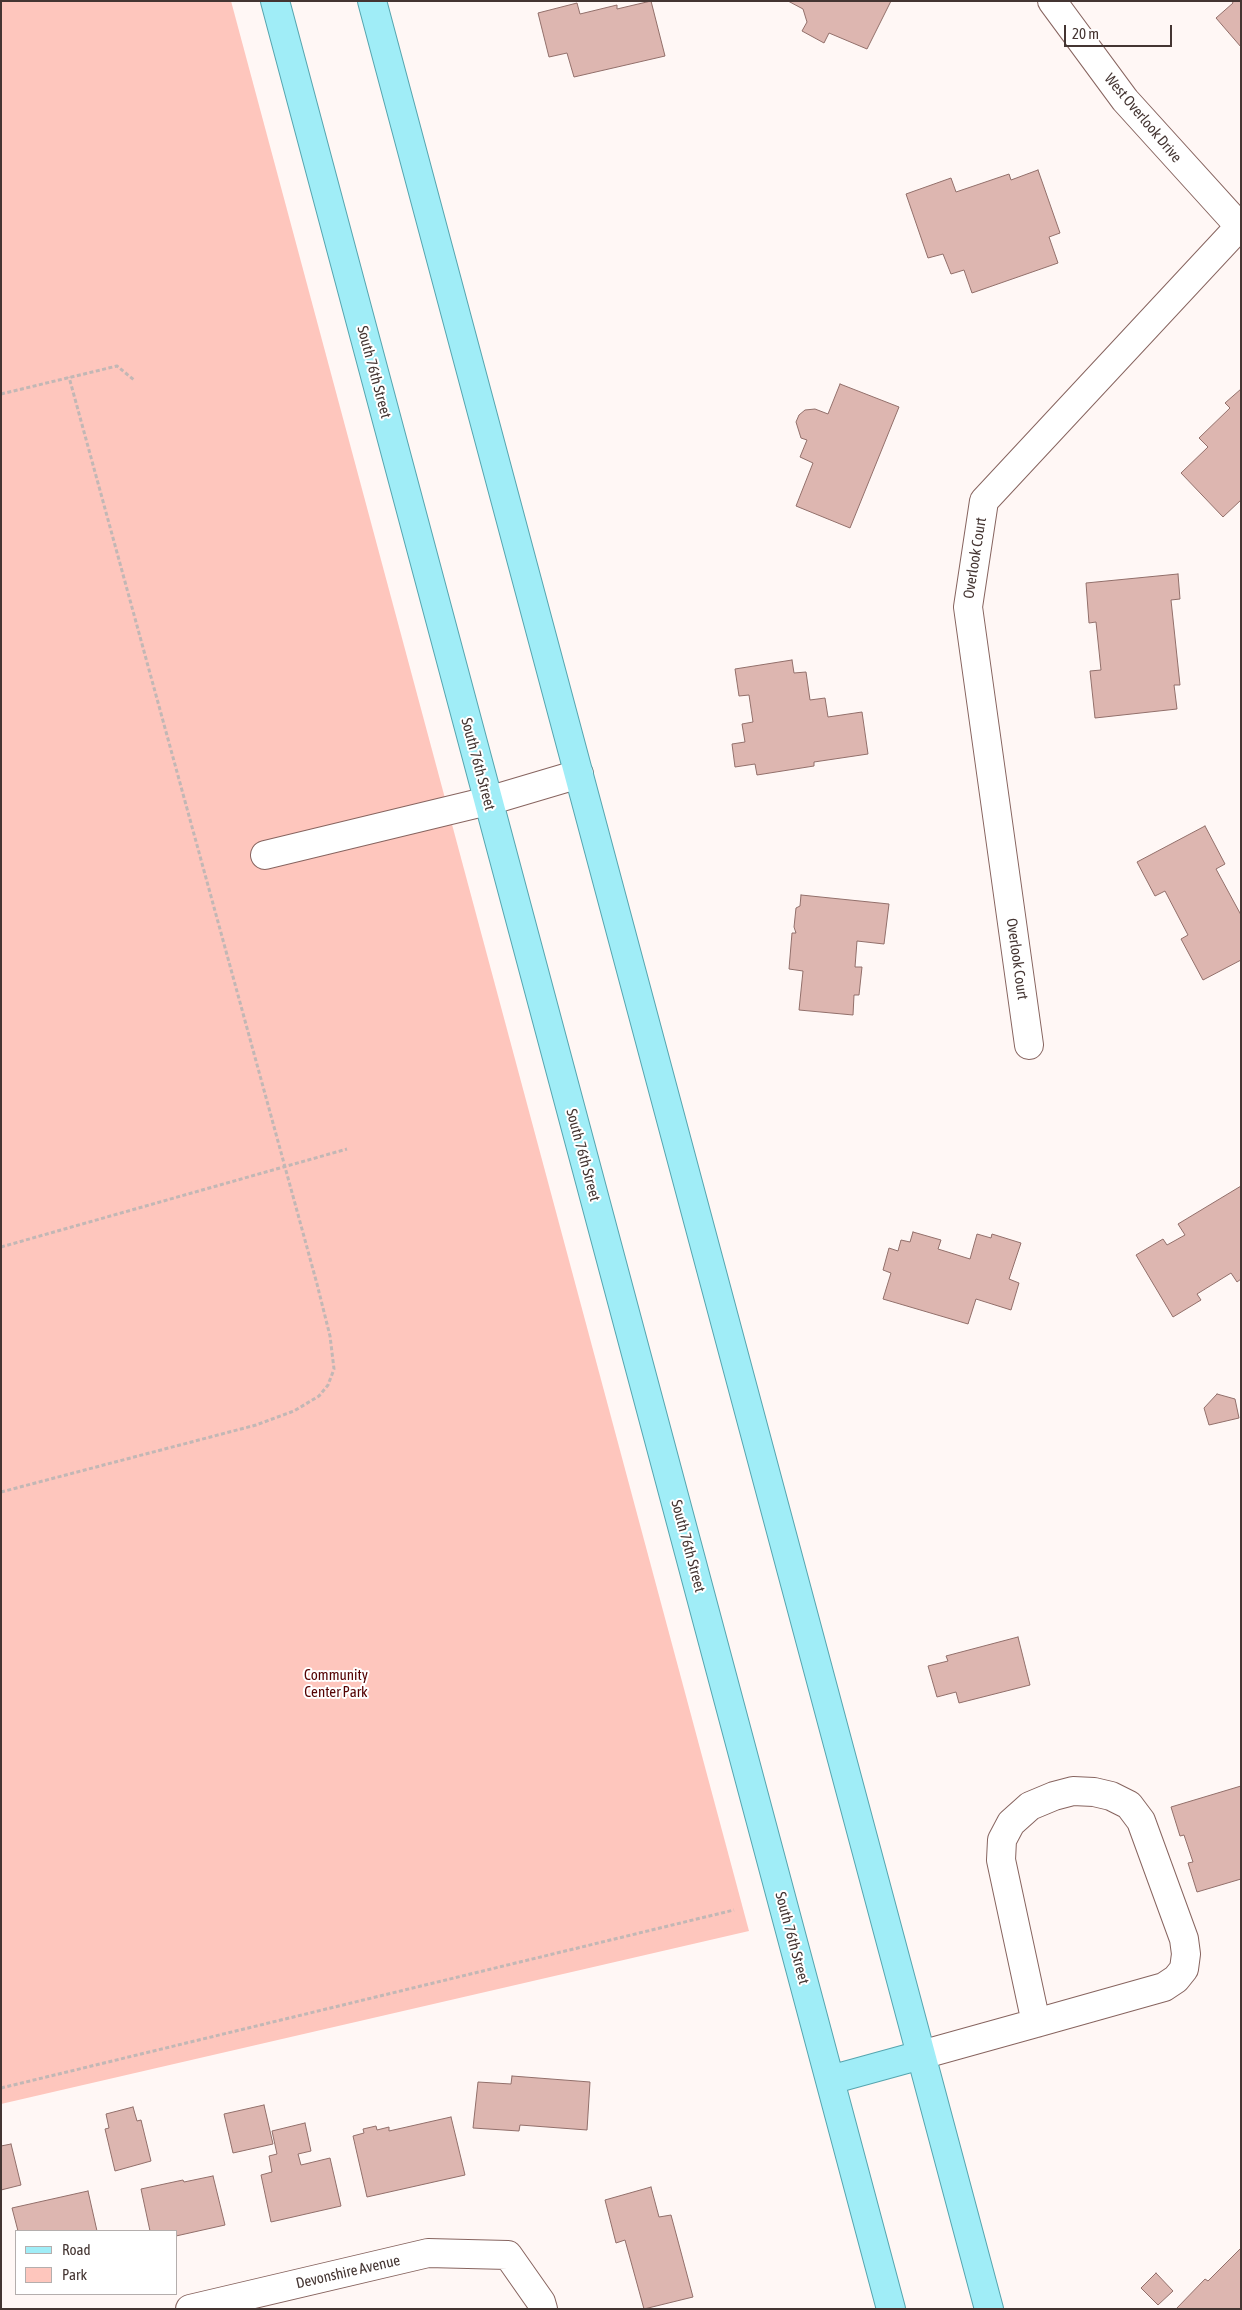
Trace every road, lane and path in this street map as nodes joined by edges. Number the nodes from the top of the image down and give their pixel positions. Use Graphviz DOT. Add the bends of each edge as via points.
graph roads {
  1 [pos="275,1"];
  2 [pos="372,1"];
  3 [pos="1052,1"];
  4 [pos="1240,228"];
  5 [pos="69,377"];
  6 [pos="134,380"];
  7 [pos="1,394"];
  8 [pos="579,774"];
  9 [pos="488,801"];
  10 [pos="265,855"];
  11 [pos="1029,1045"];
  12 [pos="347,1149"];
  13 [pos="284,1168"];
  14 [pos="1,1247"];
  15 [pos="1,1492"];
  16 [pos="734,1910"];
  17 [pos="1036,2023"];
  18 [pos="921,2055"];
  19 [pos="830,2080"];
  20 [pos="1,2088"];
  21 [pos="190,2309"];
  22 [pos="543,2309"];
  23 [pos="891,2309"];
  24 [pos="989,2309"];
  1 -- 9 [label="main road, South 76th Street"];
  2 -- 8 [label="main road"];
  3 -- 4 [label="street, West Overlook Drive" via="1125,100"];
  4 -- 11 [label="street, Overlook Court" via="984,501 968,607"];
  5 -- 6 [label="path" via="116,366"];
  5 -- 7 [label="path"];
  5 -- 13 [label="path"];
  8 -- 9 [label="street"];
  8 -- 18 [label="main road"];
  9 -- 10 [label="street"];
  9 -- 19 [label="main road, South 76th Street"];
  12 -- 13 [label="path"];
  13 -- 14 [label="path"];
  13 -- 15 [label="path" via="330,1336 334,1369 328,1385 319,1396 294,1411 256,1425"];
  16 -- 20 [label="path"];
  17 -- 17 [label="street" via="1164,1987 1184,1969 1184,1940 1141,1821 1129,1806 1111,1796 1080,1791 1054,1796 1030,1806 1011,1823 1002,1840 1001,1860"];
  17 -- 18 [label="street"];
  18 -- 19 [label="main road"];
  18 -- 24 [label="main road"];
  19 -- 23 [label="main road, South 76th Street"];
  21 -- 22 [label="street, Devonshire Avenue" via="428,2253 508,2255"];
}
